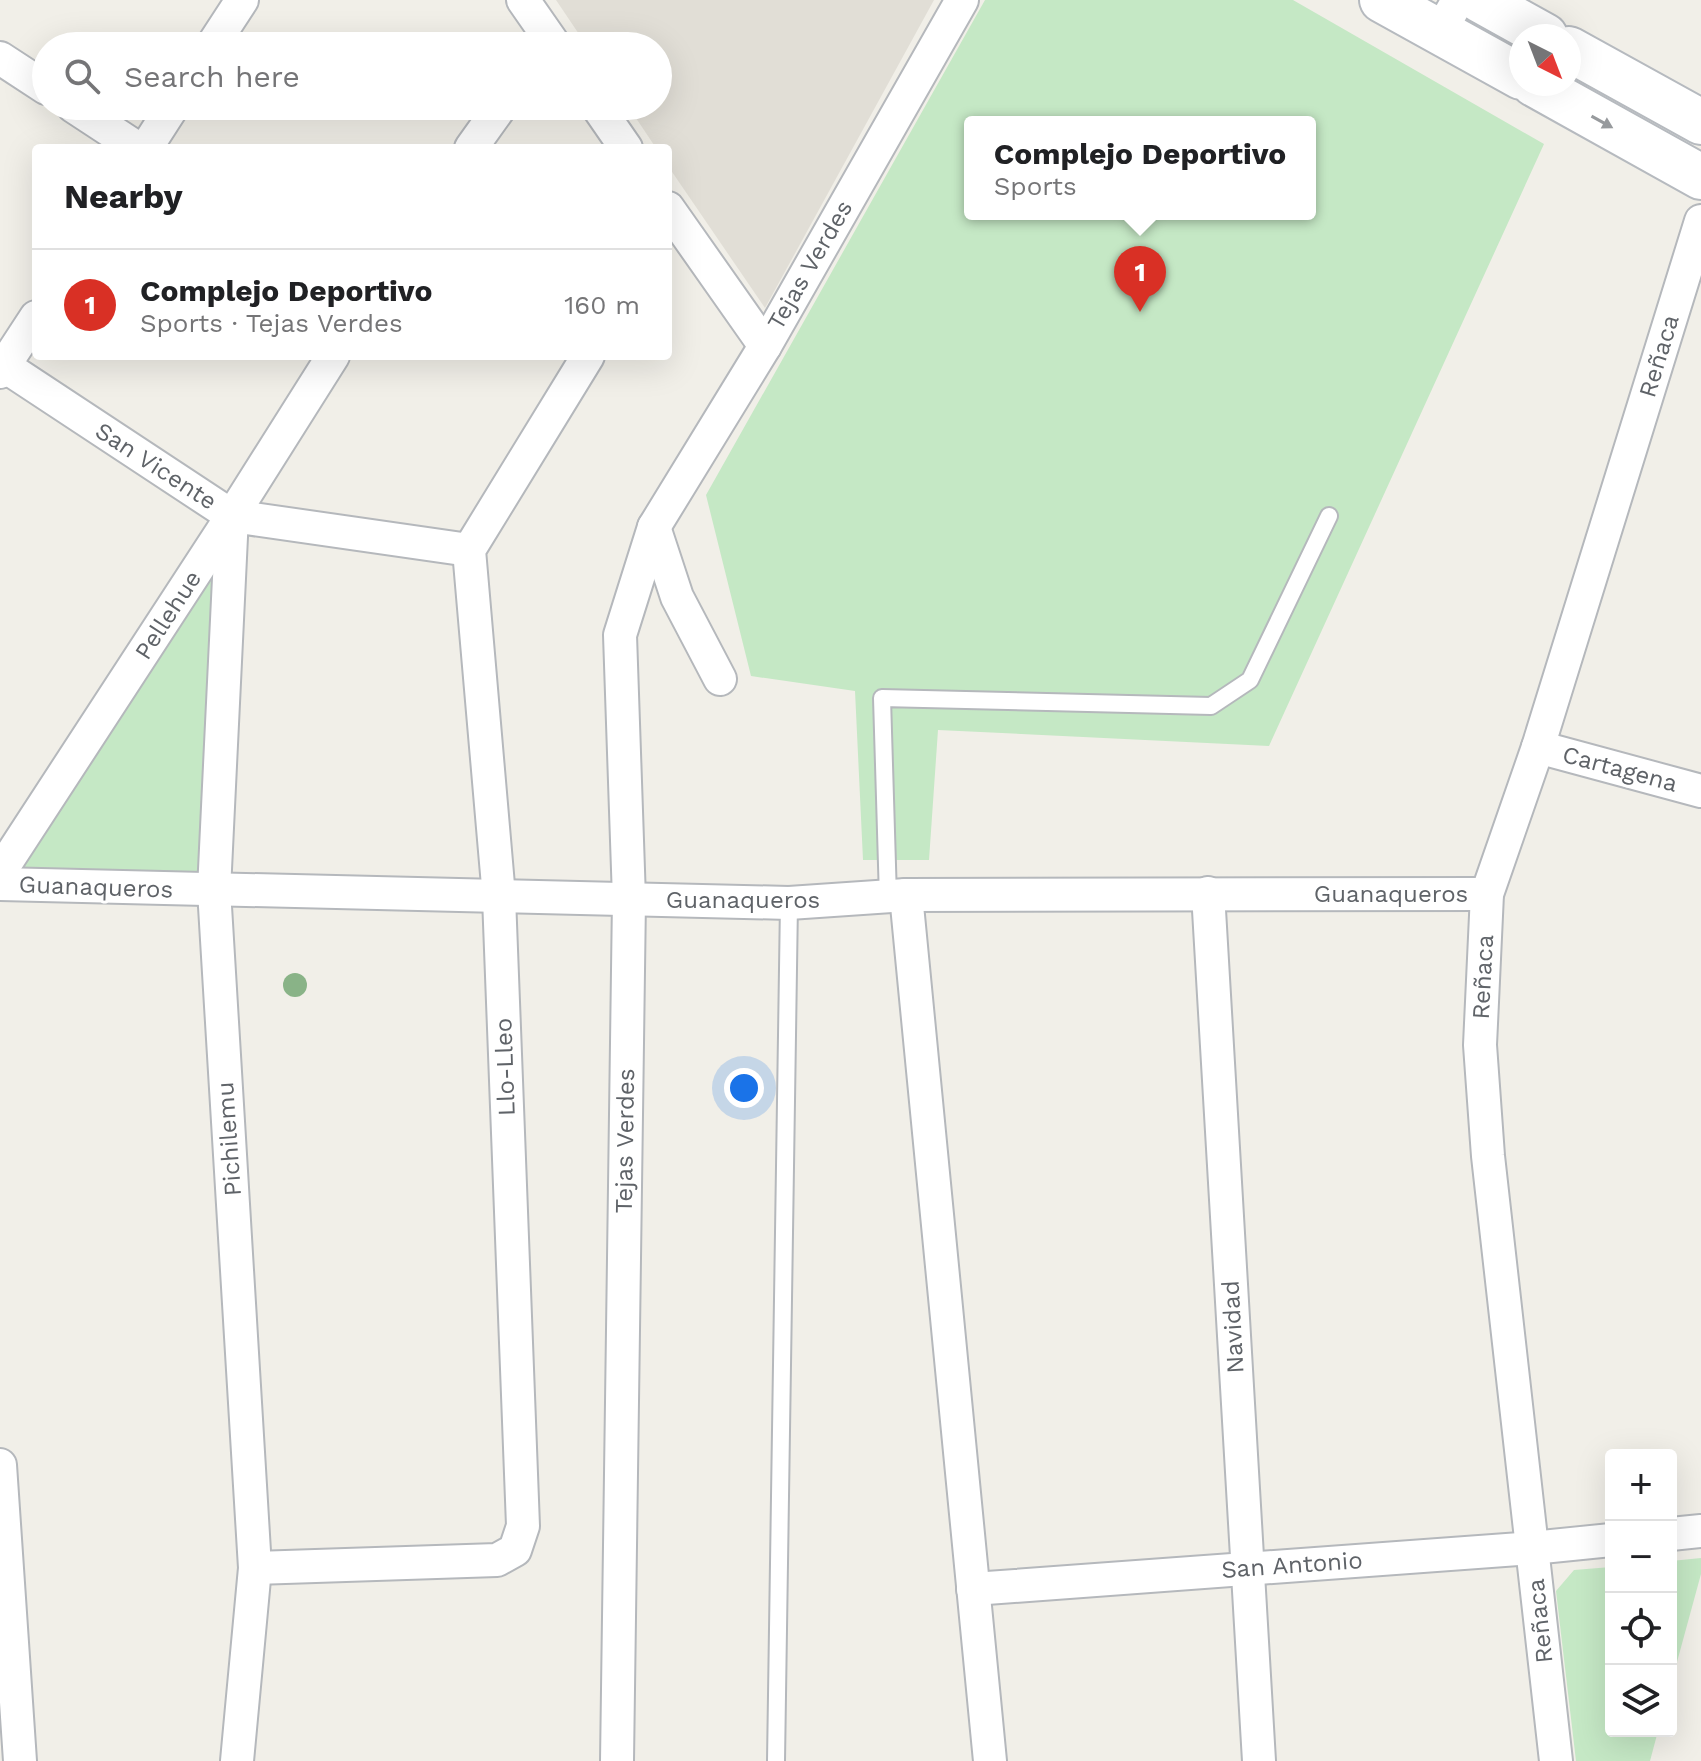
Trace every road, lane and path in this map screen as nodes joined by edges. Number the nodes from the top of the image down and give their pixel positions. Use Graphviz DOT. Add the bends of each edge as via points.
graph roads {
  1 [pos="242,0"];
  2 [pos="523,0"];
  3 [pos="962,0"];
  4 [pos="1382,0"];
  5 [pos="1480,0"];
  6 [pos="1449,16"];
  7 [pos="1523,24"];
  8 [pos="221,32"];
  9 [pos="542,32"];
  10 [pos="1581,56"];
  11 [pos="0,58"];
  12 [pos="1509,67"];
  13 [pos="32,79"];
  14 [pos="1556,96"];
  15 [pos="94,120"];
  16 [pos="164,120"];
  17 [pos="491,120"];
  18 [pos="607,120"];
  19 [pos="1701,122"];
  20 [pos="131,144"];
  21 [pos="149,144"];
  22 [pos="474,144"];
  23 [pos="623,144"];
  24 [pos="1701,177"];
  25 [pos="672,214"];
  26 [pos="1701,221"];
  27 [pos="32,323"];
  28 [pos="765,346"];
  29 [pos="330,360"];
  30 [pos="586,360"];
  31 [pos="1,367"];
  32 [pos="232,516"];
  33 [pos="1329,516"];
  34 [pos="654,527"];
  35 [pos="469,550"];
  36 [pos="720,679"];
  37 [pos="1538,747"];
  38 [pos="1701,791"];
  39 [pos="0,872"];
  40 [pos="0,884"];
  41 [pos="214,890"];
  42 [pos="1208,893"];
  43 [pos="1487,894"];
  44 [pos="499,897"];
  45 [pos="897,897"];
  46 [pos="629,899"];
  47 [pos="789,903"];
  48 [pos="0,1465"];
  49 [pos="1701,1531"];
  50 [pos="1677,1533"];
  51 [pos="1605,1541"];
  52 [pos="1532,1548"];
  53 [pos="255,1568"];
  54 [pos="1247,1569"];
  55 [pos="973,1589"];
  56 [pos="20,1761"];
  57 [pos="237,1761"];
  58 [pos="617,1761"];
  59 [pos="776,1761"];
  60 [pos="990,1761"];
  61 [pos="1259,1761"];
  62 [pos="1556,1761"];
  1 -- 8 [label="street"];
  2 -- 9 [label="street"];
  3 -- 28 [label="street, Tejas Verdes"];
  4 -- 6 [label="main road"];
  5 -- 7 [label="main road"];
  6 -- 12 [label="main road"];
  10 -- 19 [label="main road"];
  11 -- 13 [label="street"];
  14 -- 24 [label="main road, one-way"];
  15 -- 20 [label="street"];
  16 -- 21 [label="street"];
  17 -- 22 [label="street"];
  18 -- 23 [label="street"];
  25 -- 28 [label="street"];
  26 -- 37 [label="street, Reñaca"];
  27 -- 31 [label="street"];
  28 -- 34 [label="street, Tejas Verdes"];
  29 -- 32 [label="street, Pellehue"];
  30 -- 35 [label="street"];
  31 -- 32 [label="street, San Vicente"];
  32 -- 35 [label="street, San Vicente"];
  32 -- 39 [label="street, Pellehue"];
  32 -- 41 [label="street, Pichilemu"];
  33 -- 45 [label="lane" via="1250,680 1211,706 882,698"];
  34 -- 36 [label="street" via="677,597"];
  34 -- 46 [label="street, Tejas Verdes" via="620,635"];
  35 -- 44 [label="street, Llo-Lleo"];
  37 -- 38 [label="street, Cartagena"];
  37 -- 43 [label="street, Reñaca"];
  40 -- 41 [label="street, Guanaqueros"];
  41 -- 44 [label="street, Guanaqueros"];
  41 -- 53 [label="street, Pichilemu"];
  42 -- 43 [label="street, Guanaqueros"];
  42 -- 45 [label="street, Guanaqueros"];
  42 -- 54 [label="street, Navidad"];
  43 -- 52 [label="street, Reñaca" via="1481,1061"];
  44 -- 46 [label="street, Guanaqueros"];
  44 -- 53 [label="street, Llo-Lleo" via="523,1526 515,1550 497,1560"];
  45 -- 47 [label="street, Guanaqueros"];
  45 -- 55 [label="street"];
  46 -- 47 [label="street, Guanaqueros"];
  46 -- 58 [label="street, Tejas Verdes"];
  47 -- 59 [label="lane"];
  48 -- 56 [label="street"];
  49 -- 50 [label="street"];
  51 -- 52 [label="street, San Antonio"];
  52 -- 54 [label="street, San Antonio"];
  52 -- 62 [label="street, Reñaca"];
  53 -- 57 [label="street, Pichilemu"];
  54 -- 55 [label="street, San Antonio"];
  54 -- 61 [label="street, Navidad"];
  55 -- 60 [label="street"];
}
